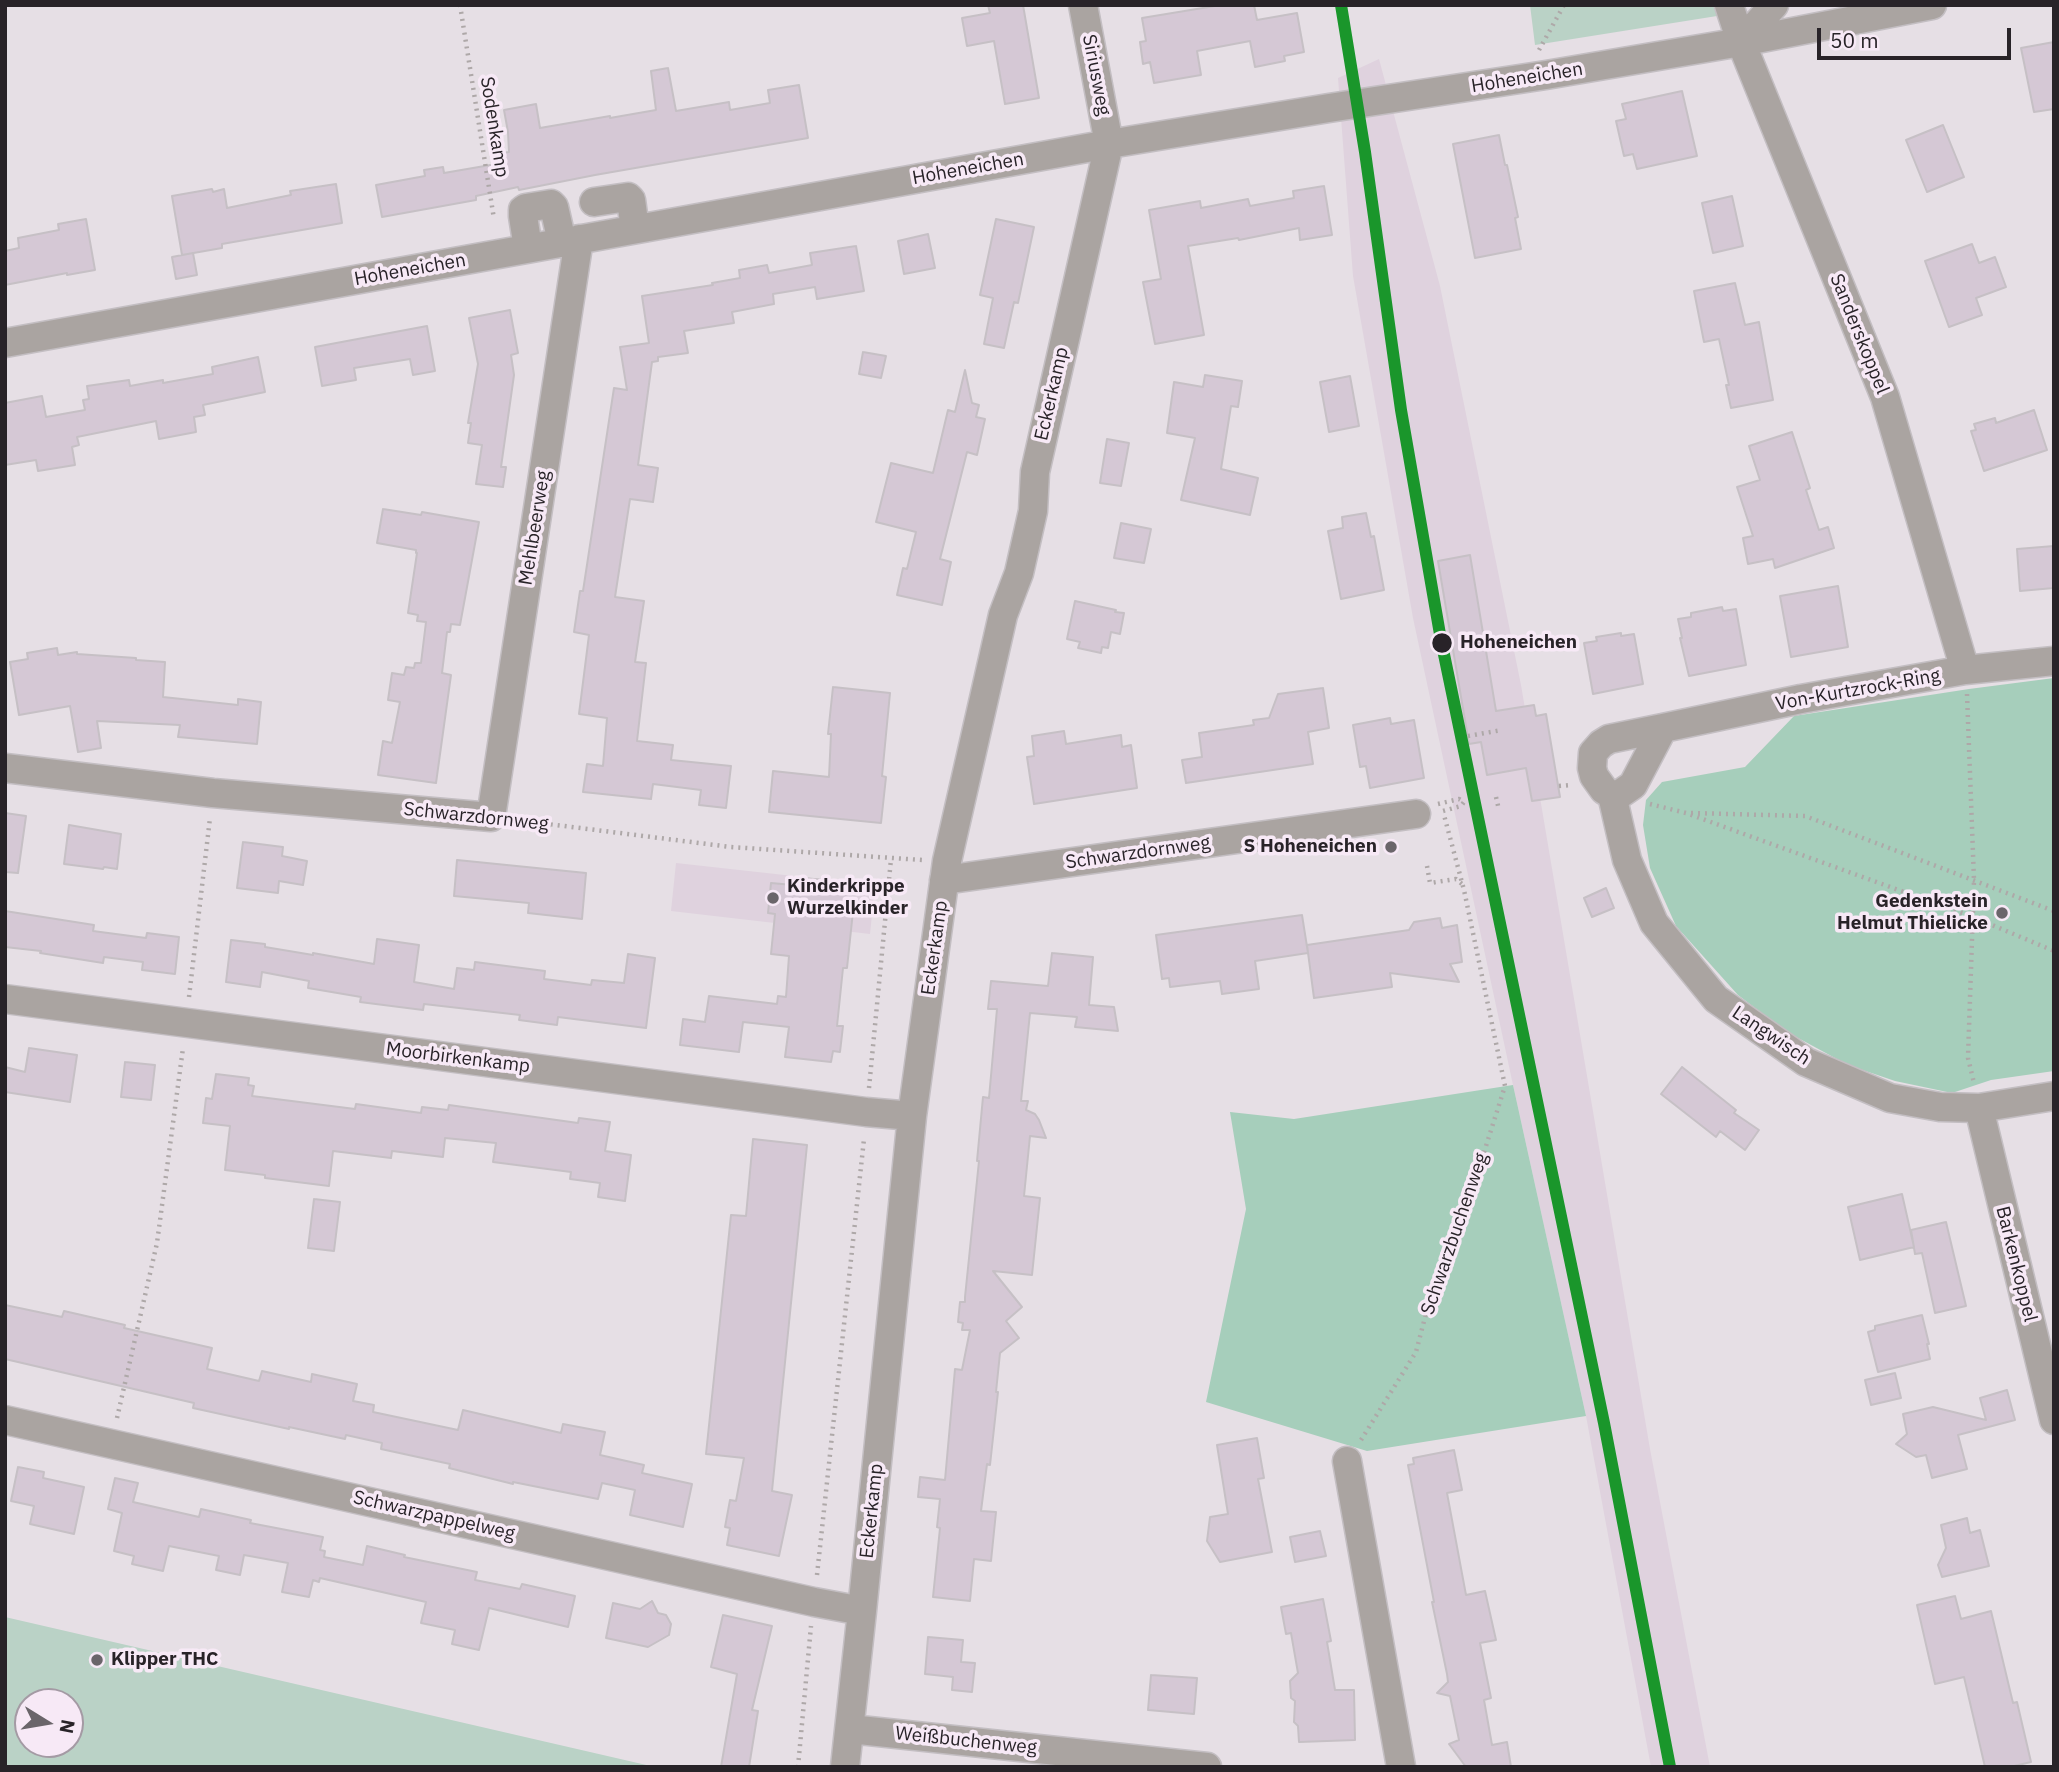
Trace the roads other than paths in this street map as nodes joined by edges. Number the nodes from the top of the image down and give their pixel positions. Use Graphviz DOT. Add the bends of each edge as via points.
graph roads {
  1 [pos="1083,5"];
  2 [pos="1729,5"];
  3 [pos="1774,5"];
  4 [pos="1932,5"];
  5 [pos="1741,42"];
  6 [pos="1109,144"];
  7 [pos="594,202"];
  8 [pos="635,229"];
  9 [pos="570,241"];
  10 [pos="528,248"];
  11 [pos="5,343"];
  12 [pos="2054,661"];
  13 [pos="1965,670"];
  14 [pos="1663,728"];
  15 [pos="5,768"];
  16 [pos="1612,795"];
  17 [pos="1433,809"];
  18 [pos="491,817"];
  19 [pos="945,870"];
  20 [pos="5,999"];
  21 [pos="2054,1096"];
  22 [pos="1979,1108"];
  23 [pos="912,1116"];
  24 [pos="5,1420"];
  25 [pos="2054,1420"];
  26 [pos="1347,1461"];
  27 [pos="862,1611"];
  28 [pos="850,1729"];
  29 [pos="845,1767"];
  30 [pos="1207,1767"];
  31 [pos="1401,1767"];
  1 -- 6 [label="street, Siriusweg"];
  2 -- 5 [label="street, Sanderskoppel"];
  3 -- 5 [label="street"];
  4 -- 5 [label="street, Hoheneichen"];
  5 -- 6 [label="street, Hoheneichen"];
  5 -- 13 [label="street, Sanderskoppel" via="1885,397"];
  6 -- 8 [label="street, Hoheneichen"];
  6 -- 19 [label="street, Eckerkamp" via="1035,472 1028,536 1003,615"];
  7 -- 8 [label="street" via="628,197"];
  8 -- 9 [label="street, Hoheneichen"];
  9 -- 10 [label="street, Hoheneichen"];
  9 -- 10 [label="street" via="551,204 523,211"];
  9 -- 18 [label="street, Mehlbeerweg"];
  10 -- 11 [label="street, Hoheneichen"];
  12 -- 13 [label="street, Von-Kurtzrock-Ring"];
  13 -- 14 [label="street, Von-Kurtzrock-Ring"];
  14 -- 16 [label="street" via="1638,779 1627,790"];
  14 -- 16 [label="street, Von-Kurtzrock-Ring" via="1609,739 1593,753 1594,776"];
  15 -- 18 [label="street, Schwarzdornweg" via="213,793"];
  16 -- 22 [label="street, Langwisch" via="1627,860 1654,923 1716,999 1806,1062 1891,1098"];
  17 -- 19 [label="street, Schwarzdornweg"];
  19 -- 23 [label="street, Eckerkamp"];
  20 -- 23 [label="street, Moorbirkenkamp"];
  21 -- 22 [label="street, Langwisch"];
  22 -- 25 [label="street, Barkenkoppel"];
  23 -- 27 [label="street, Eckerkamp"];
  24 -- 27 [label="street, Schwarzpappelweg"];
  26 -- 31 [label="street"];
  27 -- 28 [label="street, Eckerkamp"];
  28 -- 29 [label="street, Eckerkamp"];
  28 -- 30 [label="street, Weißbuchenweg"];
}
